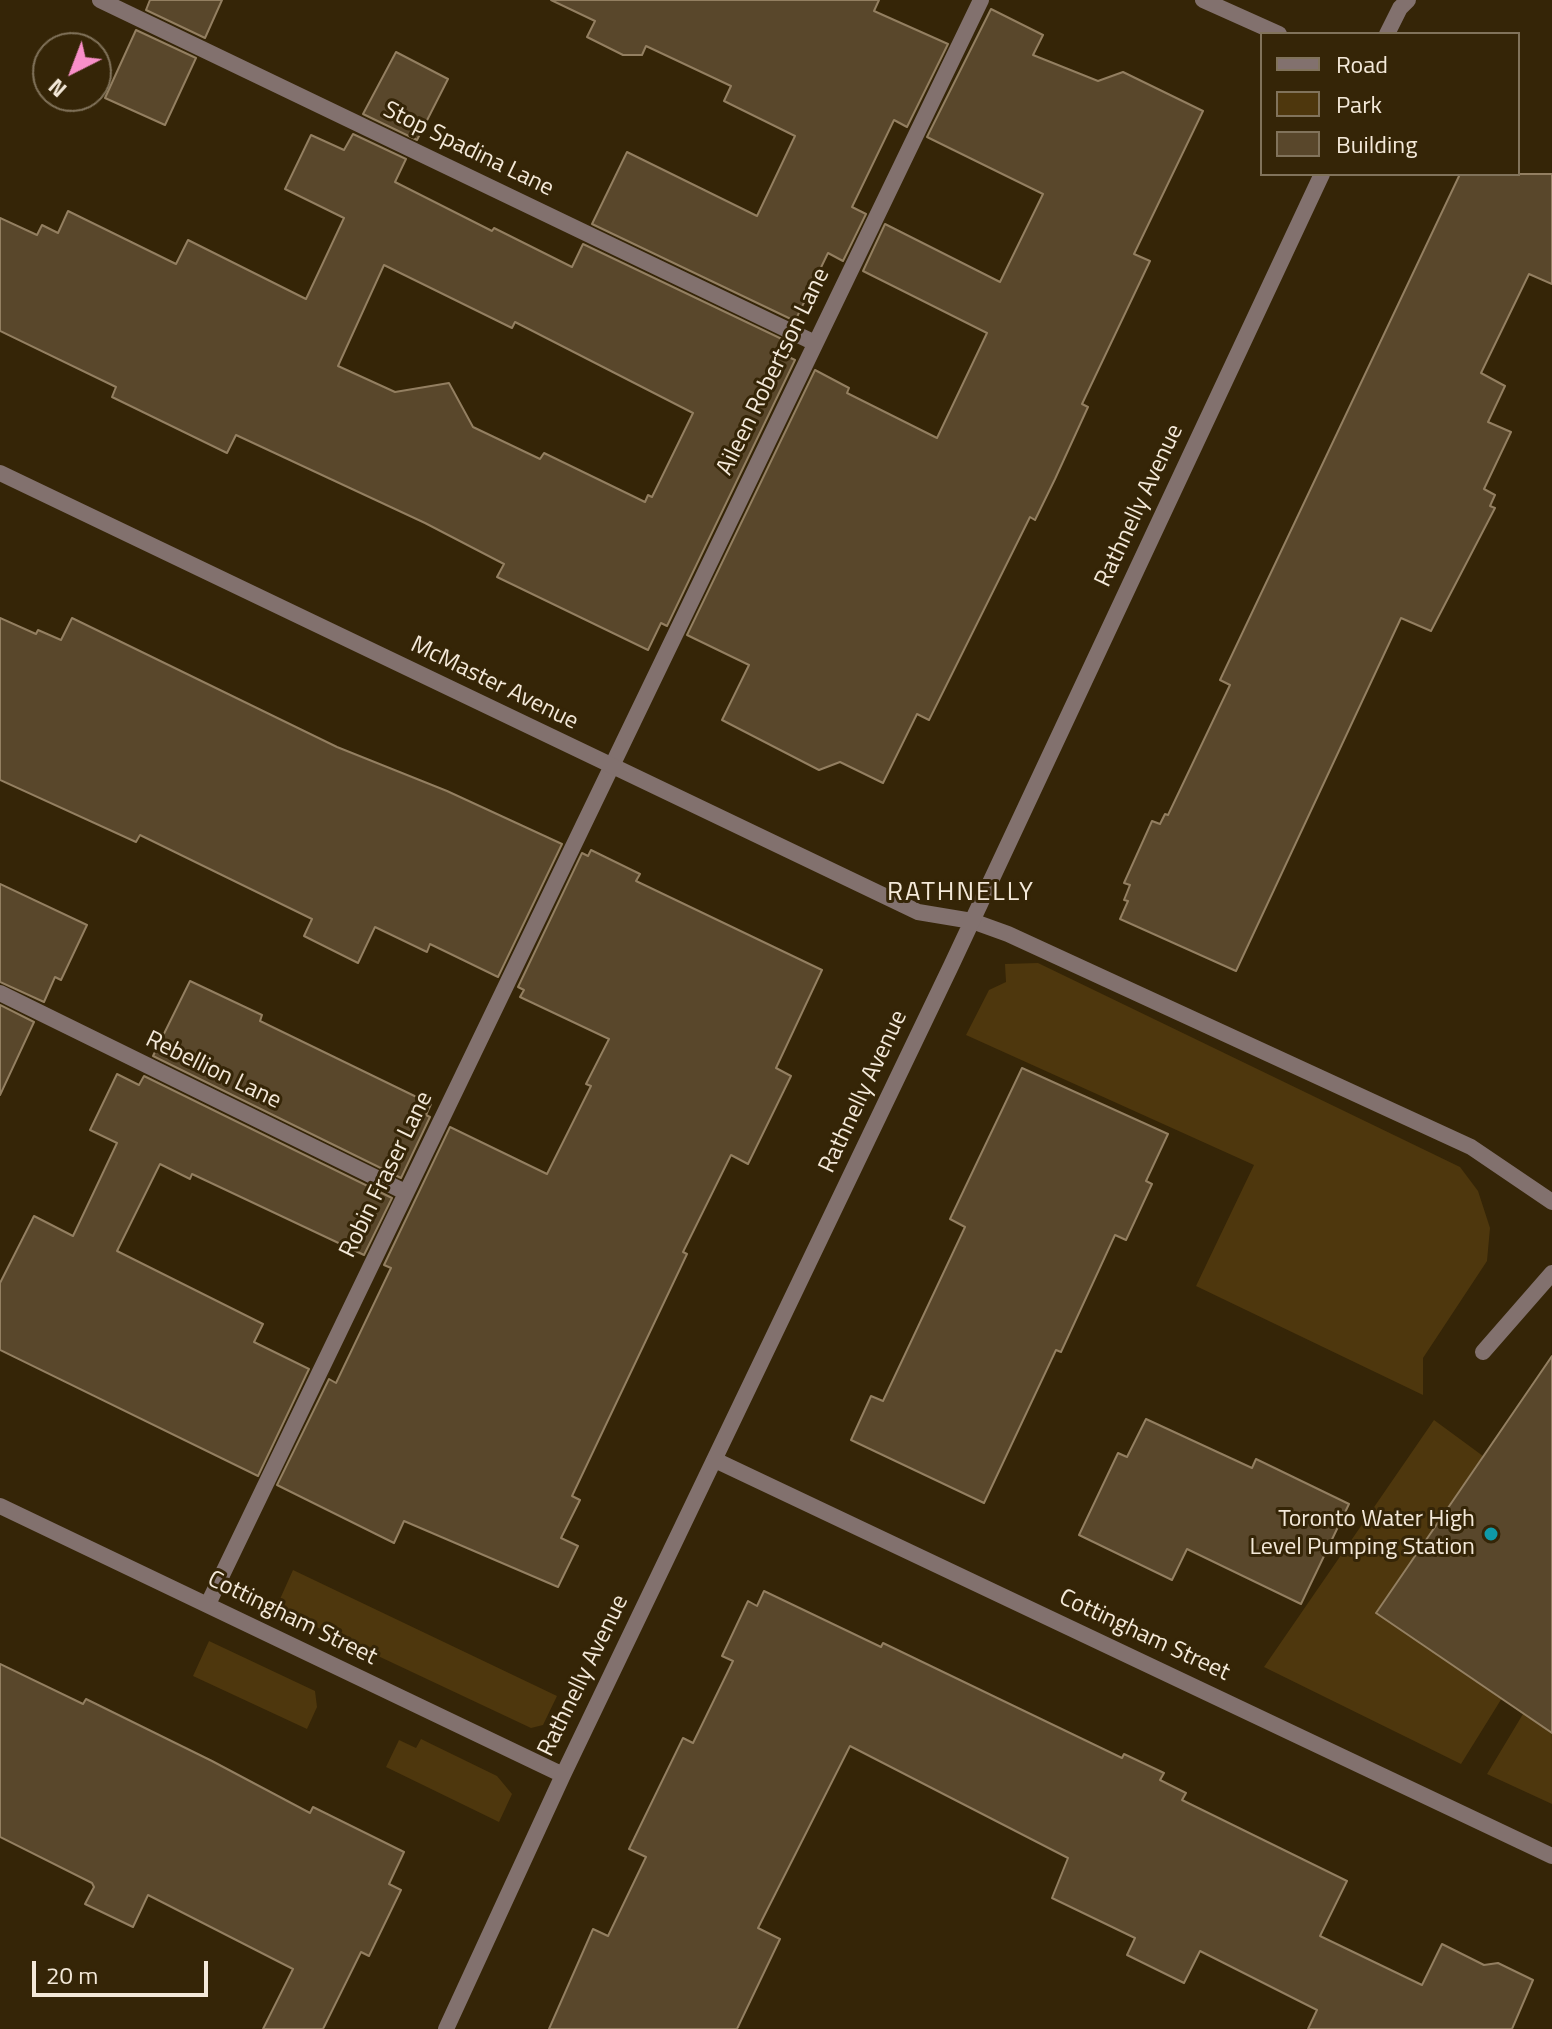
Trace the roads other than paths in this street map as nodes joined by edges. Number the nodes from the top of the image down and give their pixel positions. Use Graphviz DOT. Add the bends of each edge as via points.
graph roads {
  1 [pos="100,0"];
  2 [pos="981,0"];
  3 [pos="1203,0"];
  4 [pos="1408,0"];
  5 [pos="1275,32"];
  6 [pos="1388,32"];
  7 [pos="1321,176"];
  8 [pos="815,343"];
  9 [pos="0,473"];
  10 [pos="610,766"];
  11 [pos="972,921"];
  12 [pos="0,993"];
  13 [pos="405,1192"];
  14 [pos="1552,1202"];
  15 [pos="1552,1273"];
  16 [pos="1483,1352"];
  17 [pos="715,1460"];
  18 [pos="0,1506"];
  19 [pos="208,1604"];
  20 [pos="563,1775"];
  21 [pos="1552,1856"];
  22 [pos="446,2029"];
  1 -- 8 [label="street, Stop Spadina Lane"];
  2 -- 8 [label="street, Aileen Robertson Lane"];
  3 -- 5 [label="street"];
  4 -- 6 [label="street"];
  7 -- 11 [label="street, Rathnelly Avenue"];
  8 -- 10 [label="street, Aileen Robertson Lane"];
  9 -- 10 [label="street, McMaster Avenue"];
  10 -- 11 [label="street, McMaster Avenue" via="918,912"];
  10 -- 13 [label="street, Robin Fraser Lane"];
  11 -- 14 [label="street, McMaster Avenue" via="1471,1147"];
  11 -- 17 [label="street, Rathnelly Avenue"];
  12 -- 13 [label="street, Rebellion Lane"];
  13 -- 19 [label="street, Robin Fraser Lane"];
  15 -- 16 [label="street"];
  17 -- 20 [label="street, Rathnelly Avenue"];
  17 -- 21 [label="street, Cottingham Street"];
  18 -- 19 [label="street, Cottingham Street"];
  19 -- 20 [label="street, Cottingham Street"];
  20 -- 22 [label="street, Rathnelly Avenue"];
}
